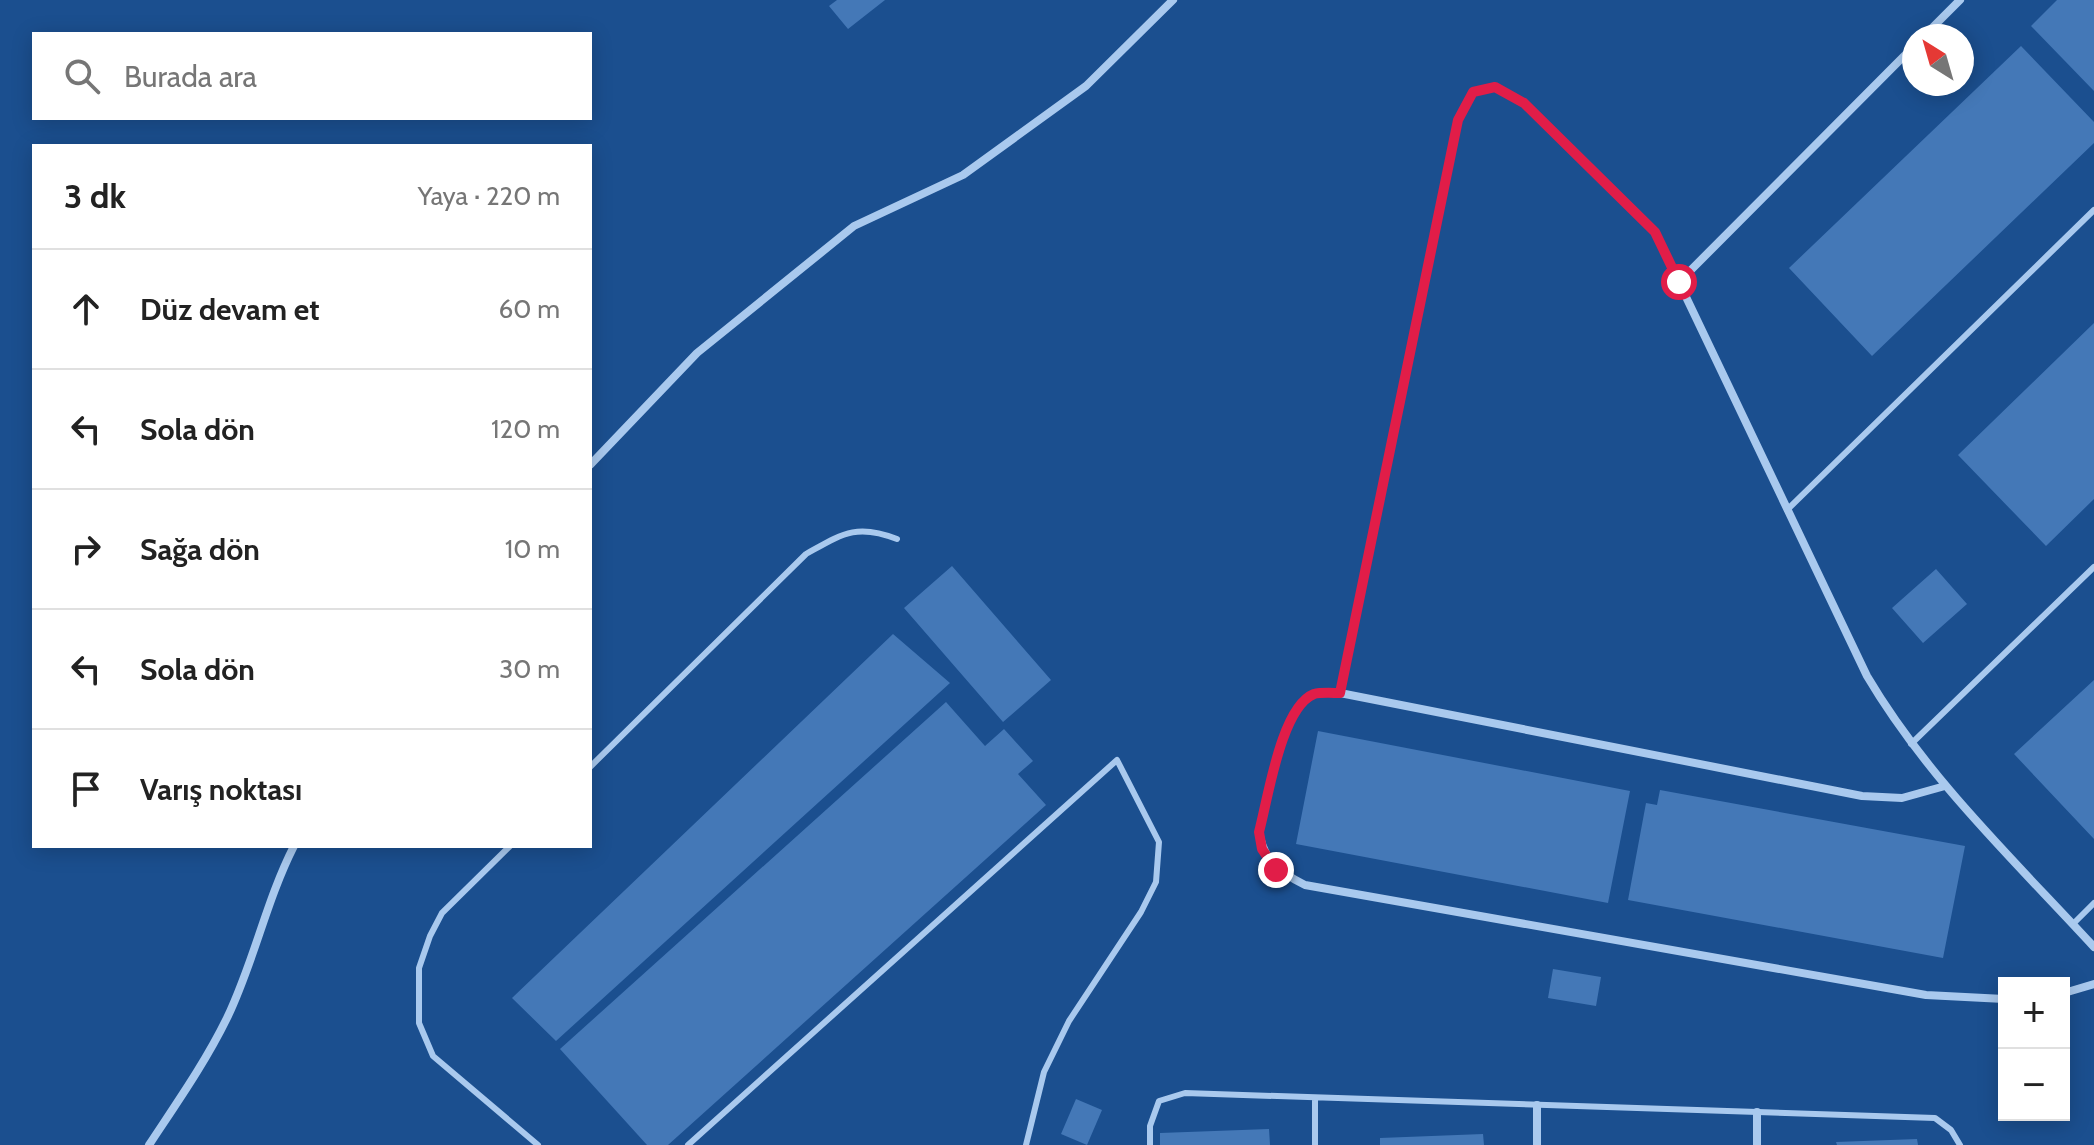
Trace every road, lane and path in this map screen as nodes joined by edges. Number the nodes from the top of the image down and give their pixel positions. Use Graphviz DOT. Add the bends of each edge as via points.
graph roads {
  1 [pos="1173,0"];
  2 [pos="1960,0"];
  3 [pos="1936,24"];
  4 [pos="1902,58"];
  5 [pos="2094,210"];
  6 [pos="1679,282"];
  7 [pos="592,463"];
  8 [pos="1787,510"];
  9 [pos="897,539"];
  10 [pos="2094,567"];
  11 [pos="1340,693"];
  12 [pos="1911,744"];
  13 [pos="592,765"];
  14 [pos="1945,786"];
  15 [pos="293,848"];
  16 [pos="508,848"];
  17 [pos="2094,903"];
  18 [pos="2073,924"];
  19 [pos="2094,947"];
  20 [pos="2094,984"];
  21 [pos="2070,991"];
  22 [pos="1998,999"];
  23 [pos="1315,1098"];
  24 [pos="1537,1105"];
  25 [pos="1757,1112"];
  26 [pos="149,1145"];
  27 [pos="538,1145"];
  28 [pos="688,1145"];
  29 [pos="1026,1145"];
  30 [pos="1150,1145"];
  31 [pos="1315,1145"];
  32 [pos="1537,1145"];
  33 [pos="1757,1145"];
  34 [pos="1960,1145"];
  1 -- 7 [label="street" via="1086,86 963,175 854,226 697,353"];
  2 -- 3 [label="street"];
  4 -- 6 [label="street"];
  5 -- 8 [label="lane"];
  6 -- 8 [label="street"];
  6 -- 11 [label="street" via="1655,232 1524,103 1495,87 1473,92 1458,120"];
  8 -- 12 [label="street" via="1867,676"];
  9 -- 13 [label="lane" via="872,529 839,535 806,554"];
  10 -- 12 [label="lane"];
  11 -- 14 [label="street" via="1831,791 1902,798"];
  11 -- 22 [label="street" via="1315,694 1298,706 1287,727 1259,832 1262,849 1276,870 1305,885 1926,995"];
  12 -- 14 [label="street"];
  14 -- 18 [label="street"];
  15 -- 26 [label="street" via="226,1019"];
  16 -- 27 [label="lane" via="442,913 419,968 417,1011 433,1056"];
  17 -- 18 [label="lane"];
  18 -- 19 [label="street"];
  20 -- 21 [label="street"];
  23 -- 24 [label="lane"];
  23 -- 30 [label="lane" via="1185,1093 1159,1101"];
  23 -- 31 [label="lane"];
  24 -- 25 [label="lane"];
  24 -- 32 [label="street"];
  25 -- 33 [label="street"];
  25 -- 34 [label="lane" via="1935,1118"];
  28 -- 29 [label="lane" via="1117,760 1159,842 1156,882 1044,1072"];
}
